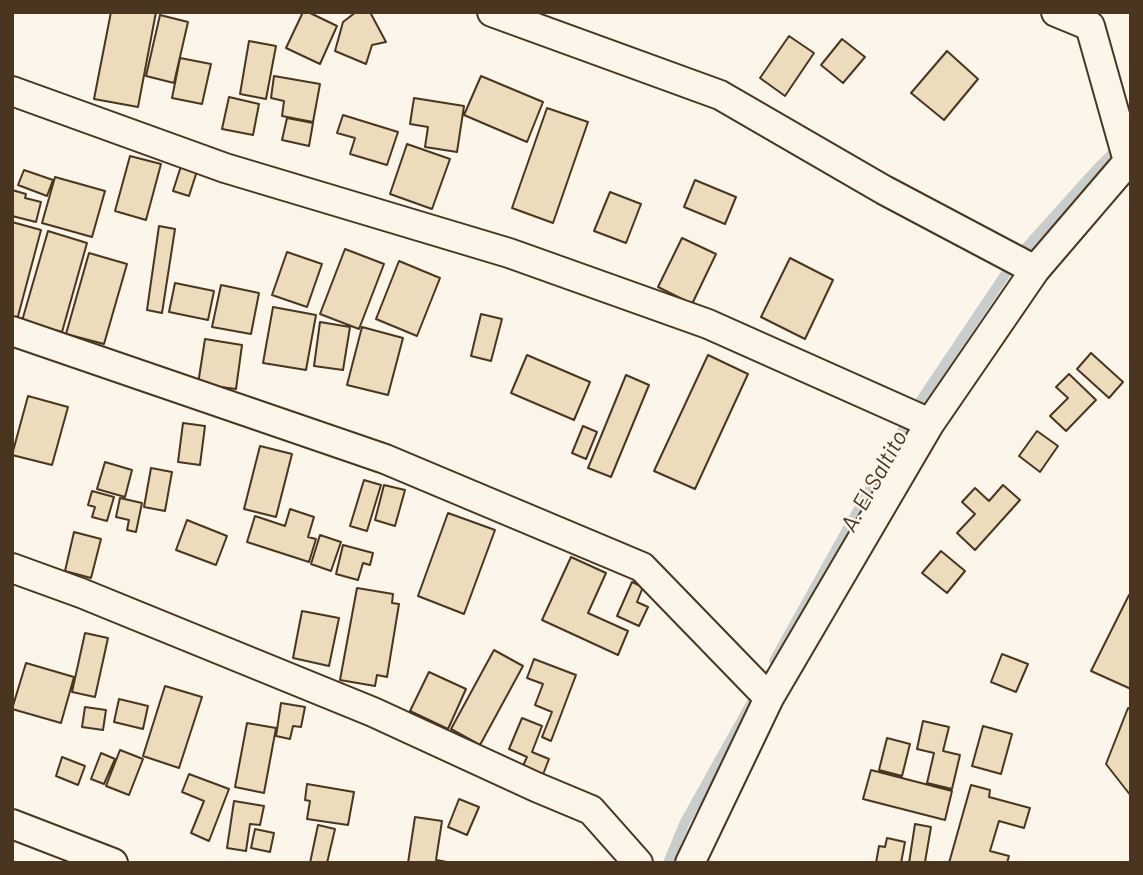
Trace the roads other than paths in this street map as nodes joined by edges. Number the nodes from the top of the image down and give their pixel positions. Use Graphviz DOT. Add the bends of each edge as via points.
graph roads {
  1 [pos="492,12"];
  2 [pos="1056,12"];
  3 [pos="12,91"];
  4 [pos="1129,160"];
  5 [pos="1035,270"];
  6 [pos="12,331"];
  7 [pos="930,423"];
  8 [pos="12,568"];
  9 [pos="769,698"];
  10 [pos="12,824"];
  11 [pos="113,863"];
  12 [pos="638,863"];
  13 [pos="690,863"];
  1 -- 5 [label="street" via="720,95"];
  2 -- 4 [label="street" via="1090,26"];
  3 -- 7 [label="street" via="225,168 509,253 708,324"];
  4 -- 5 [label="street"];
  5 -- 7 [label="street"];
  6 -- 9 [label="street" via="385,459 642,567"];
  7 -- 9 [label="street"];
  8 -- 12 [label="street" via="373,712 591,810"];
  9 -- 13 [label="street"];
  10 -- 11 [label="street"];
}
